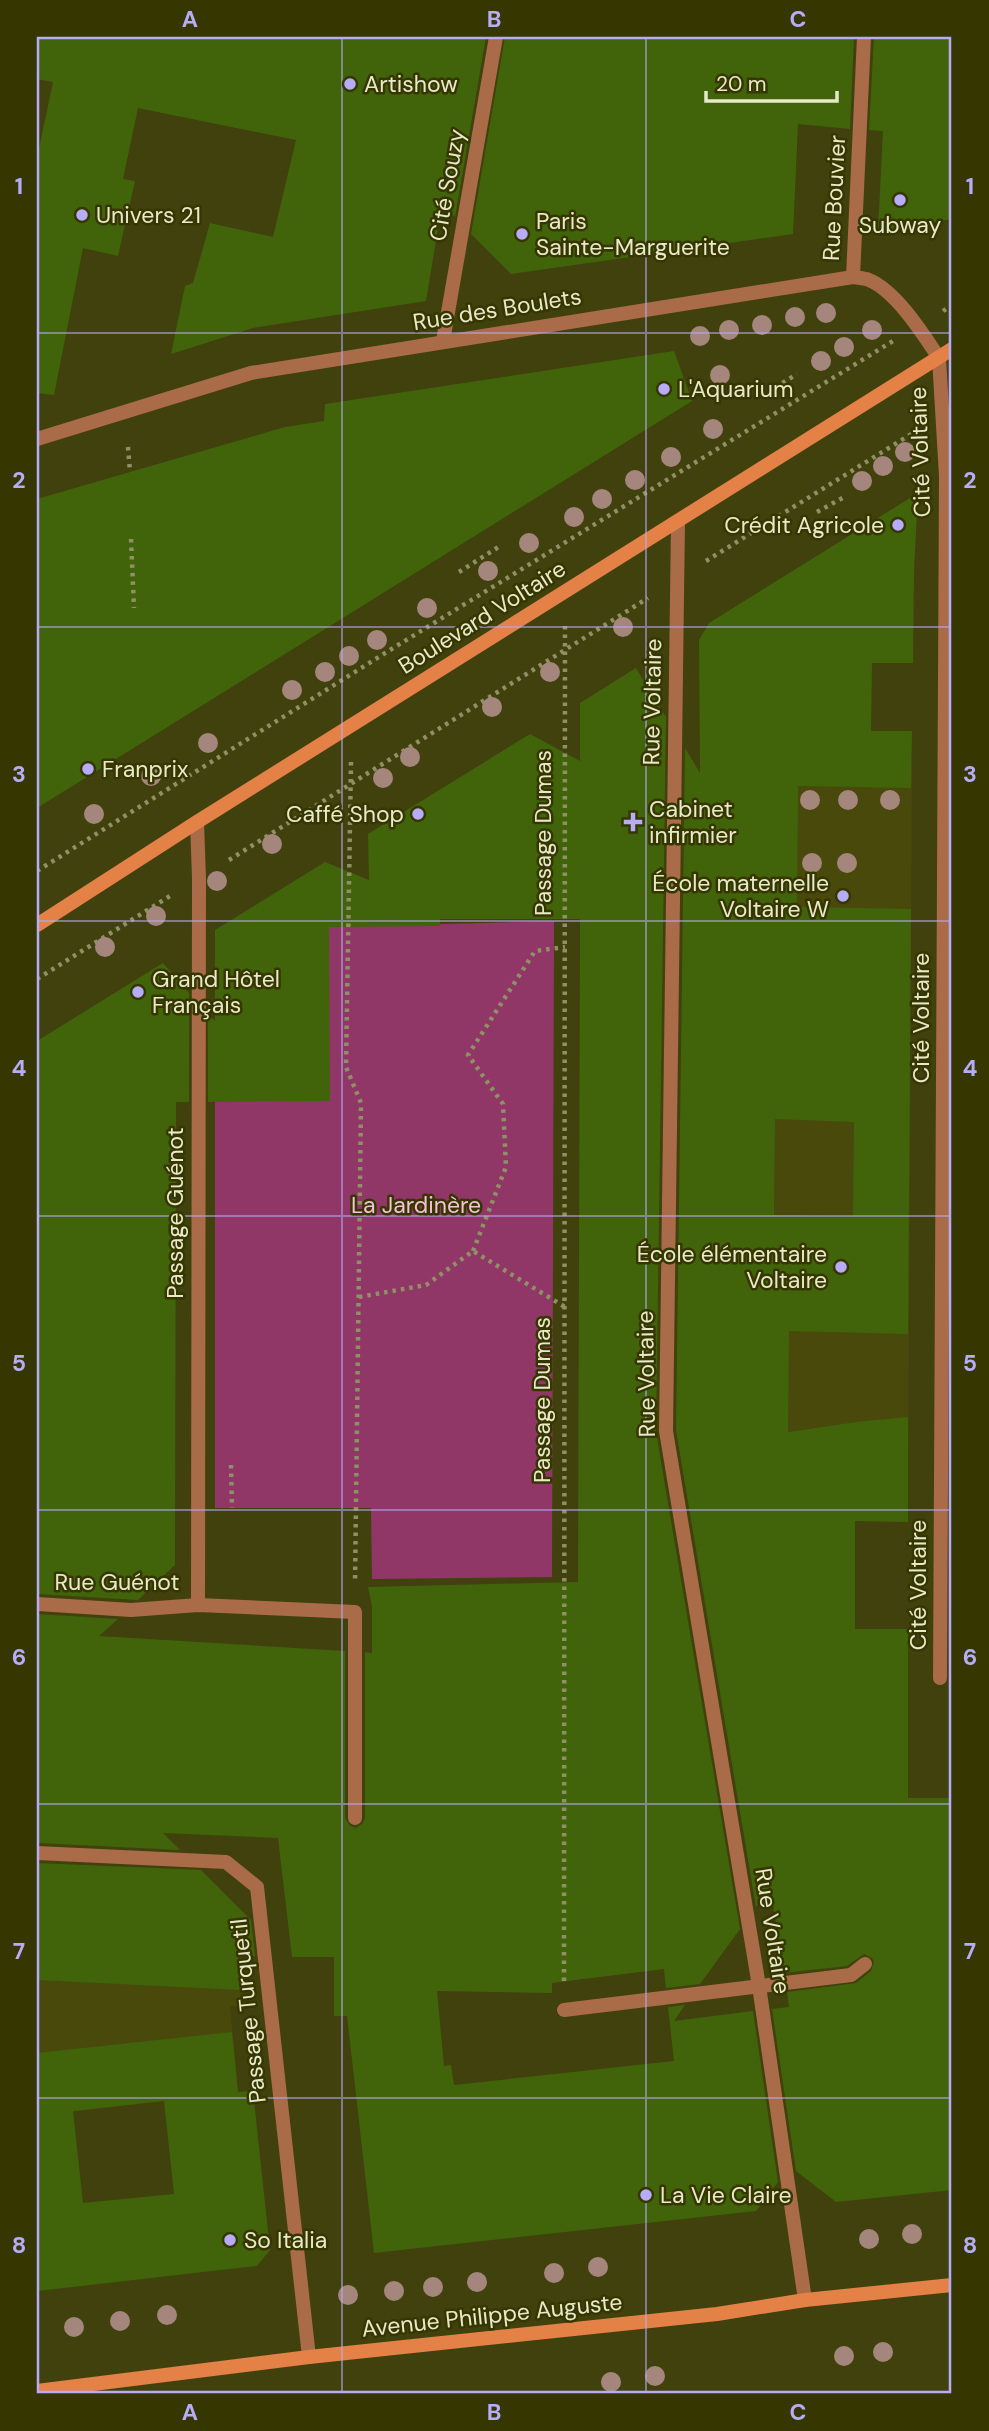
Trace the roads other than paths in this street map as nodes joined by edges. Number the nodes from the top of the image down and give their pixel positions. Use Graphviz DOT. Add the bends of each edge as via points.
graph roads {
  1 [pos="496,37"];
  2 [pos="864,37"];
  3 [pos="853,277"];
  4 [pos="443,341"];
  5 [pos="952,349"];
  6 [pos="939,358"];
  7 [pos="37,439"];
  8 [pos="678,521"];
  9 [pos="197,822"];
  10 [pos="37,925"];
  11 [pos="37,1604"];
  12 [pos="198,1605"];
  13 [pos="940,1678"];
  14 [pos="355,1818"];
  15 [pos="37,1853"];
  16 [pos="865,1964"];
  17 [pos="759,1986"];
  18 [pos="564,2010"];
  19 [pos="952,2285"];
  20 [pos="806,2300"];
  21 [pos="309,2357"];
  22 [pos="37,2391"];
  1 -- 4 [label="street, Cité Souzy"];
  2 -- 3 [label="street, Rue Bouvier"];
  3 -- 4 [label="street, Rue des Boulets"];
  3 -- 6 [label="street" via="870,281 895,300"];
  4 -- 7 [label="street, Rue des Boulets" via="251,373"];
  5 -- 6 [label="main road, Boulevard Voltaire"];
  6 -- 8 [label="main road, Boulevard Voltaire"];
  6 -- 13 [label="street, Cité Voltaire" via="946,476"];
  8 -- 9 [label="main road, Boulevard Voltaire"];
  8 -- 17 [label="street, Rue Voltaire" via="666,1431"];
  9 -- 10 [label="main road, Boulevard Voltaire"];
  9 -- 12 [label="street, Passage Guénot"];
  11 -- 12 [label="street, Rue Guénot" via="131,1610"];
  12 -- 14 [label="street, Rue Guénot" via="355,1612"];
  15 -- 21 [label="street, Passage Turquetil" via="226,1862 257,1887"];
  16 -- 17 [label="street" via="851,1975"];
  17 -- 18 [label="street"];
  17 -- 20 [label="street, Rue Voltaire"];
  19 -- 20 [label="main road, Avenue Philippe Auguste"];
  20 -- 21 [label="main road, Avenue Philippe Auguste" via="717,2314"];
  21 -- 22 [label="main road, Avenue Philippe Auguste"];
}
